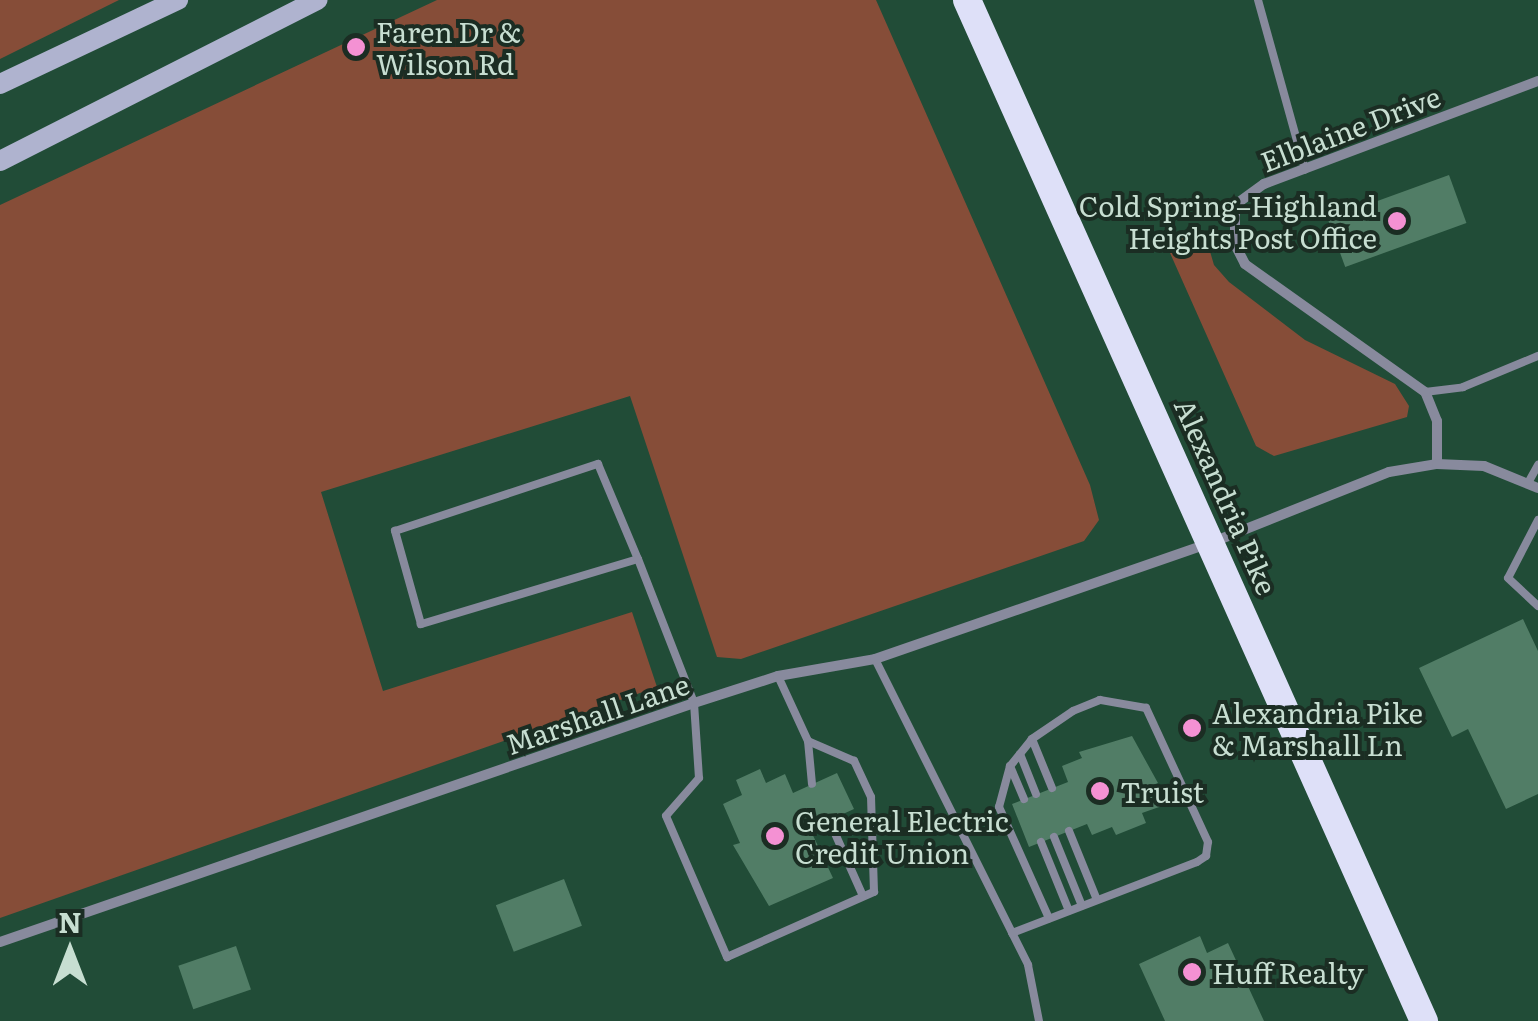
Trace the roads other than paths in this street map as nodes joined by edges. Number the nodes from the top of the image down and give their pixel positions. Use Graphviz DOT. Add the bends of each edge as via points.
graph roads {
  1 [pos="178,0"];
  2 [pos="317,0"];
  3 [pos="967,0"];
  4 [pos="1258,0"];
  5 [pos="1538,81"];
  6 [pos="0,84"];
  7 [pos="0,161"];
  8 [pos="1305,170"];
  9 [pos="1538,356"];
  10 [pos="1425,392"];
  11 [pos="1437,464"];
  12 [pos="1538,464"];
  13 [pos="1533,486"];
  14 [pos="1538,520"];
  15 [pos="1213,542"];
  16 [pos="638,559"];
  17 [pos="1538,606"];
  18 [pos="875,660"];
  19 [pos="778,676"];
  20 [pos="694,702"];
  21 [pos="1032,739"];
  22 [pos="808,741"];
  23 [pos="1020,754"];
  24 [pos="1010,766"];
  25 [pos="812,784"];
  26 [pos="1052,788"];
  27 [pos="1036,794"];
  28 [pos="1024,800"];
  29 [pos="829,820"];
  30 [pos="1069,831"];
  31 [pos="1054,837"];
  32 [pos="1041,842"];
  33 [pos="864,896"];
  34 [pos="1097,900"];
  35 [pos="1082,906"];
  36 [pos="1069,911"];
  37 [pos="1049,918"];
  38 [pos="1012,933"];
  39 [pos="0,942"];
  40 [pos="1039,1021"];
  41 [pos="1424,1021"];
  1 -- 6 [label="main road"];
  2 -- 7 [label="main road"];
  3 -- 15 [label="highway, Alexandria Pike"];
  4 -- 8 [label="lane"];
  5 -- 8 [label="street, Elblaine Drive"];
  8 -- 10 [label="street, Elblaine Drive" via="1264,184 1240,202 1233,228 1245,264"];
  9 -- 10 [label="lane" via="1464,388"];
  10 -- 11 [label="street" via="1437,421"];
  11 -- 13 [label="street, Marshall Lane" via="1484,466"];
  11 -- 15 [label="street, Marshall Lane" via="1389,472"];
  12 -- 13 [label="lane"];
  14 -- 17 [label="lane" via="1508,578"];
  15 -- 18 [label="street, Marshall Lane"];
  15 -- 41 [label="highway, Alexandria Pike"];
  16 -- 16 [label="lane" via="598,464 396,531 421,624"];
  16 -- 20 [label="lane"];
  18 -- 19 [label="street, Marshall Lane"];
  18 -- 38 [label="lane"];
  19 -- 20 [label="street, Marshall Lane"];
  19 -- 22 [label="lane"];
  20 -- 33 [label="lane" via="699,778 666,816 727,957"];
  20 -- 39 [label="street, Marshall Lane"];
  21 -- 23 [label="lane"];
  21 -- 26 [label="lane"];
  21 -- 34 [label="lane" via="1100,700 1146,708 1208,842 1206,856"];
  22 -- 25 [label="lane"];
  22 -- 33 [label="lane" via="854,761 871,797 874,892"];
  23 -- 24 [label="lane"];
  23 -- 27 [label="lane"];
  24 -- 28 [label="lane"];
  24 -- 37 [label="lane" via="999,807"];
  29 -- 33 [label="lane"];
  30 -- 34 [label="lane"];
  31 -- 35 [label="lane"];
  32 -- 36 [label="lane"];
  34 -- 35 [label="lane"];
  35 -- 36 [label="lane"];
  36 -- 37 [label="lane"];
  37 -- 38 [label="lane"];
  38 -- 40 [label="lane" via="1028,965"];
}
